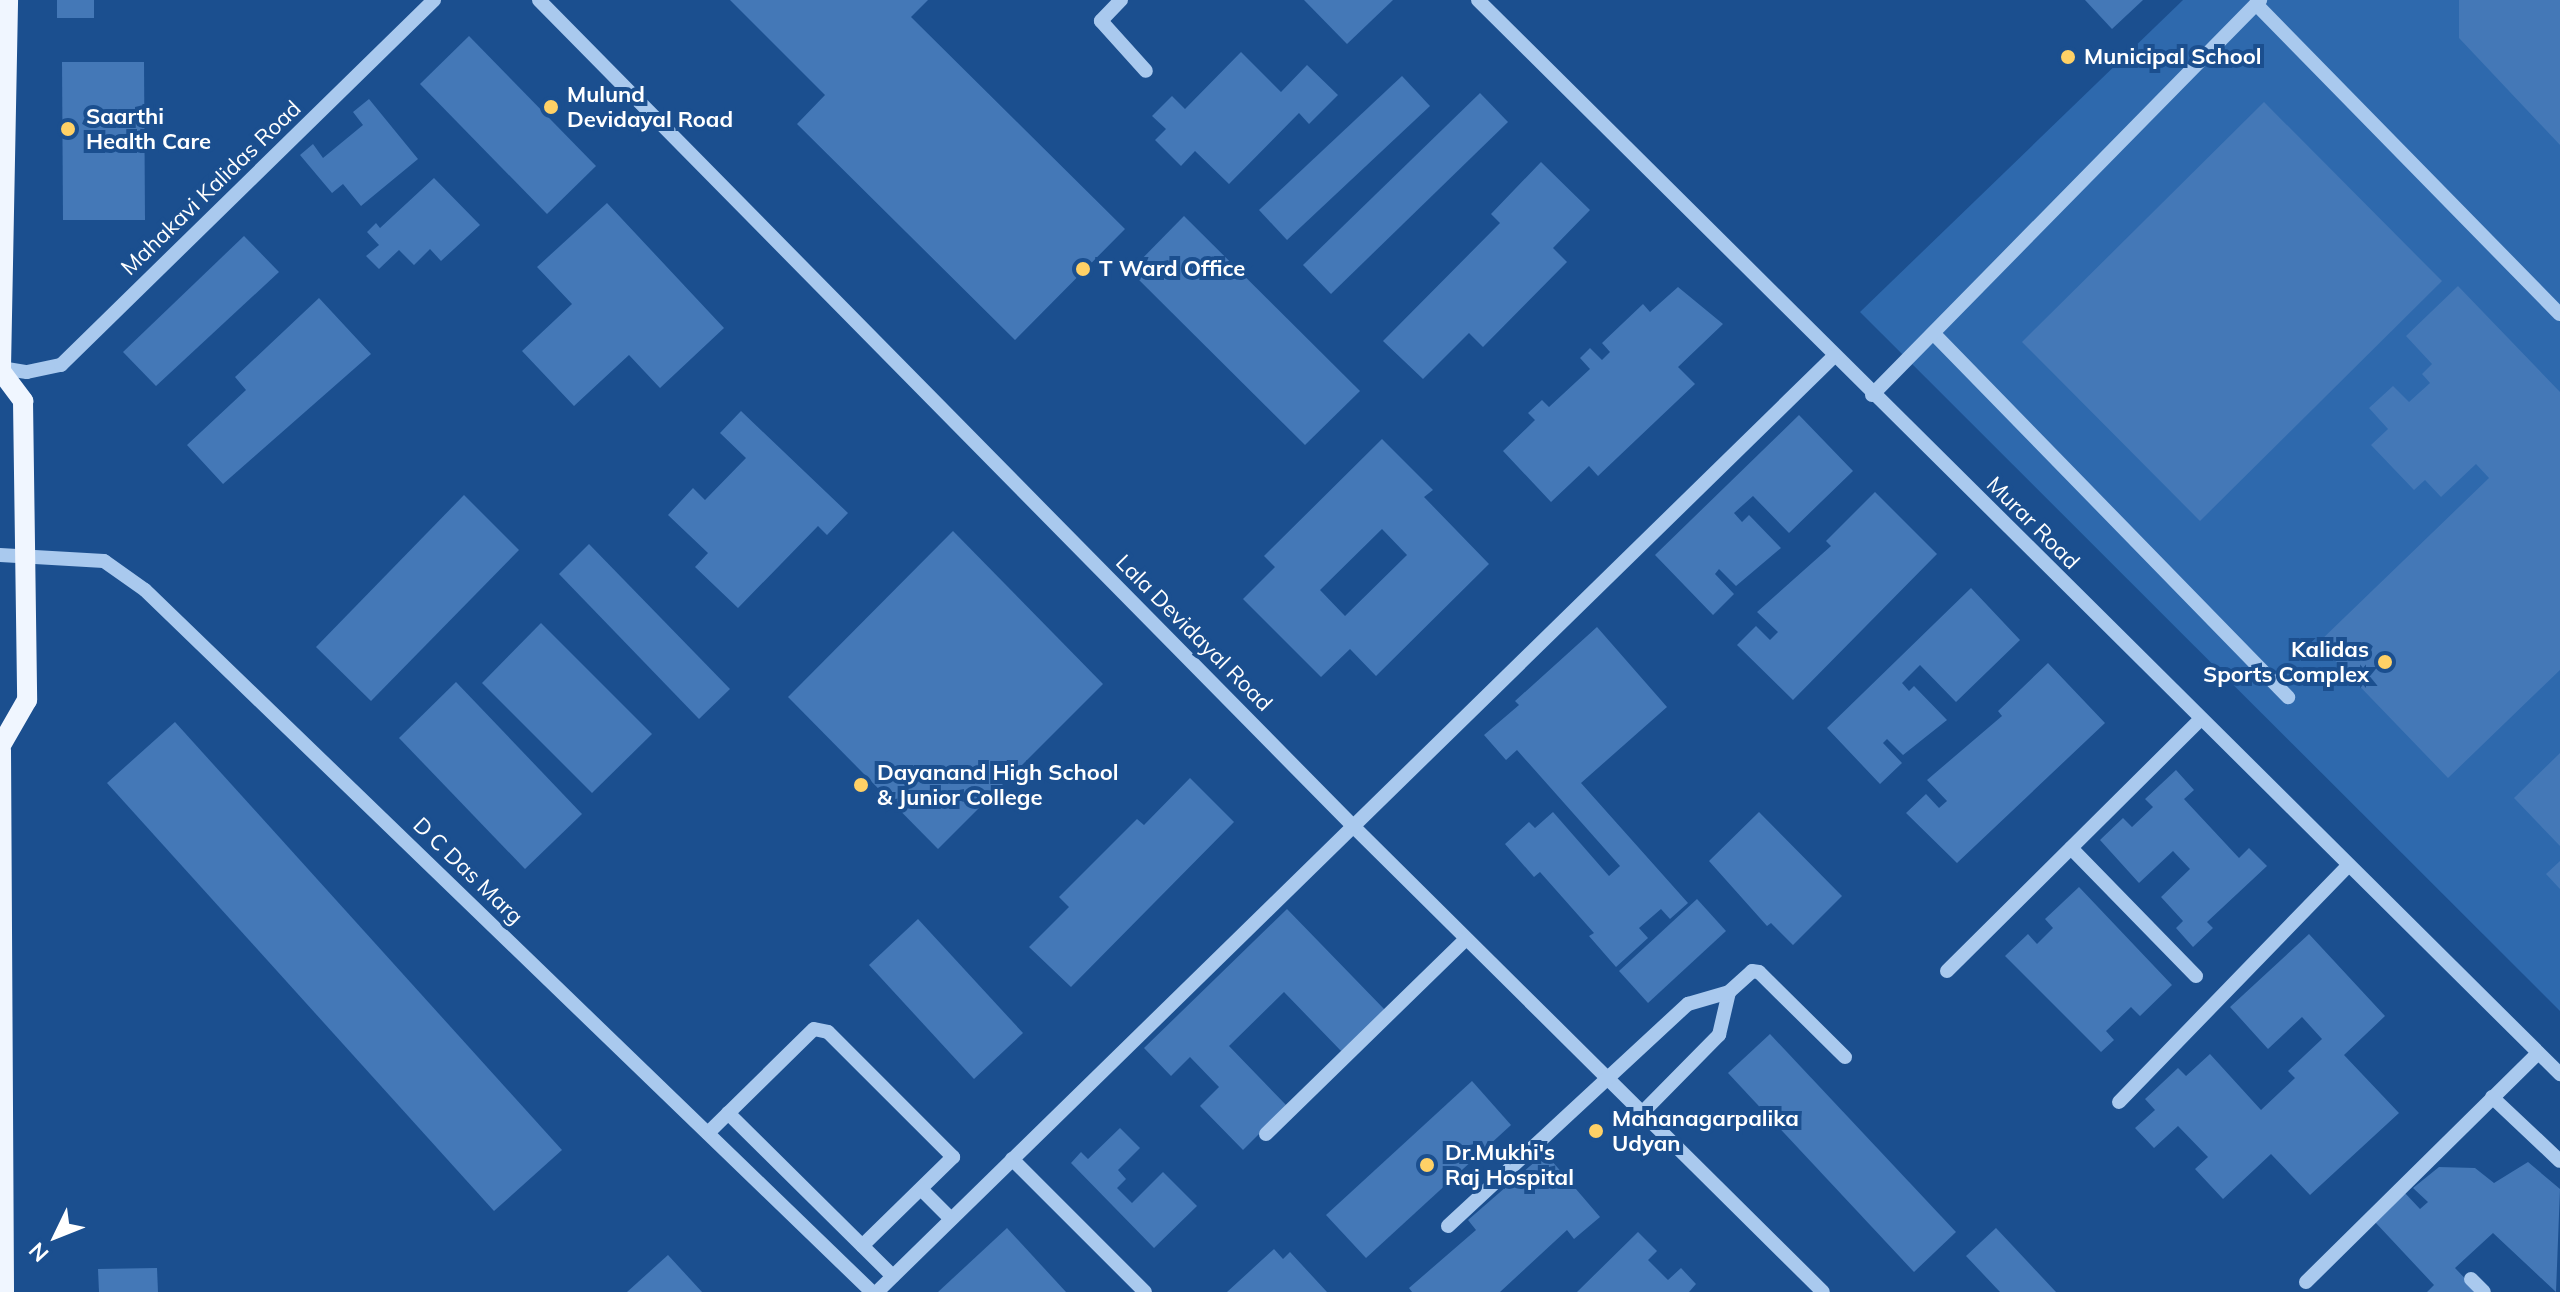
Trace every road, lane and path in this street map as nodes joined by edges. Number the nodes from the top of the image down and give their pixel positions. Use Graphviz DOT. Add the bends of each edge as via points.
graph roads {
  1 [pos="8,0"];
  2 [pos="434,0"];
  3 [pos="539,0"];
  4 [pos="1121,0"];
  5 [pos="1478,0"];
  6 [pos="2258,2"];
  7 [pos="1146,71"];
  8 [pos="2560,314"];
  9 [pos="1935,335"];
  10 [pos="1833,357"];
  11 [pos="0,369"];
  12 [pos="1872,395"];
  13 [pos="0,555"];
  14 [pos="25,555"];
  15 [pos="2288,697"];
  16 [pos="2201,719"];
  17 [pos="0,749"];
  18 [pos="1354,827"];
  19 [pos="2071,848"];
  20 [pos="2349,865"];
  21 [pos="1466,939"];
  22 [pos="1947,971"];
  23 [pos="2196,976"];
  24 [pos="1729,992"];
  25 [pos="2538,1053"];
  26 [pos="1845,1057"];
  27 [pos="2560,1074"];
  28 [pos="1609,1081"];
  29 [pos="2492,1097"];
  30 [pos="2119,1102"];
  31 [pos="728,1113"];
  32 [pos="1642,1113"];
  33 [pos="708,1133"];
  34 [pos="1266,1134"];
  35 [pos="1012,1159"];
  36 [pos="2560,1161"];
  37 [pos="922,1190"];
  38 [pos="807,1191"];
  39 [pos="787,1210"];
  40 [pos="951,1219"];
  41 [pos="1448,1226"];
  42 [pos="862,1246"];
  43 [pos="893,1276"];
  44 [pos="2471,1279"];
  45 [pos="2306,1282"];
  46 [pos="4,1292"];
  47 [pos="875,1292"];
  48 [pos="1145,1292"];
  49 [pos="1823,1292"];
  50 [pos="2484,1292"];
  1 -- 11 [label="main road"];
  2 -- 11 [label="street, Mahakavi Kalidas Road" via="61,365 27,372"];
  3 -- 18 [label="street, Lala Devidayal Road"];
  4 -- 7 [label="street" via="1101,21"];
  5 -- 10 [label="street, Murar Road"];
  6 -- 8 [label="street"];
  6 -- 9 [label="street"];
  9 -- 12 [label="street"];
  9 -- 15 [label="street"];
  10 -- 12 [label="street, Murar Road"];
  10 -- 18 [label="street"];
  11 -- 14 [label="main road" via="23,401"];
  12 -- 16 [label="street, Murar Road"];
  13 -- 14 [label="street, D C Das Marg"];
  14 -- 17 [label="main road" via="27,700"];
  14 -- 33 [label="street, D C Das Marg" via="104,561 145,590"];
  16 -- 19 [label="street"];
  16 -- 20 [label="street, Murar Road"];
  17 -- 46 [label="main road"];
  18 -- 21 [label="street, Lala Devidayal Road"];
  18 -- 35 [label="street"];
  19 -- 22 [label="street"];
  19 -- 23 [label="street"];
  20 -- 25 [label="street, Murar Road"];
  20 -- 30 [label="street"];
  21 -- 28 [label="street, Lala Devidayal Road"];
  21 -- 34 [label="street"];
  24 -- 26 [label="street" via="1744,974 1759,972"];
  24 -- 28 [label="street" via="1688,1004"];
  24 -- 32 [label="street" via="1719,1035"];
  25 -- 27 [label="street, Murar Road"];
  25 -- 29 [label="street"];
  28 -- 32 [label="street, Lala Devidayal Road"];
  28 -- 41 [label="street"];
  29 -- 36 [label="street"];
  29 -- 45 [label="street"];
  31 -- 33 [label="street"];
  31 -- 37 [label="street" via="821,1028 950,1148 951,1163"];
  31 -- 38 [label="street"];
  32 -- 49 [label="street, Lala Devidayal Road"];
  33 -- 39 [label="street, D C Das Marg"];
  35 -- 40 [label="street"];
  35 -- 48 [label="street"];
  37 -- 40 [label="street"];
  37 -- 42 [label="street"];
  38 -- 39 [label="street"];
  38 -- 42 [label="street"];
  39 -- 47 [label="street, D C Das Marg"];
  40 -- 43 [label="street"];
  42 -- 43 [label="street"];
  43 -- 47 [label="street"];
  44 -- 50 [label="street"];
}
